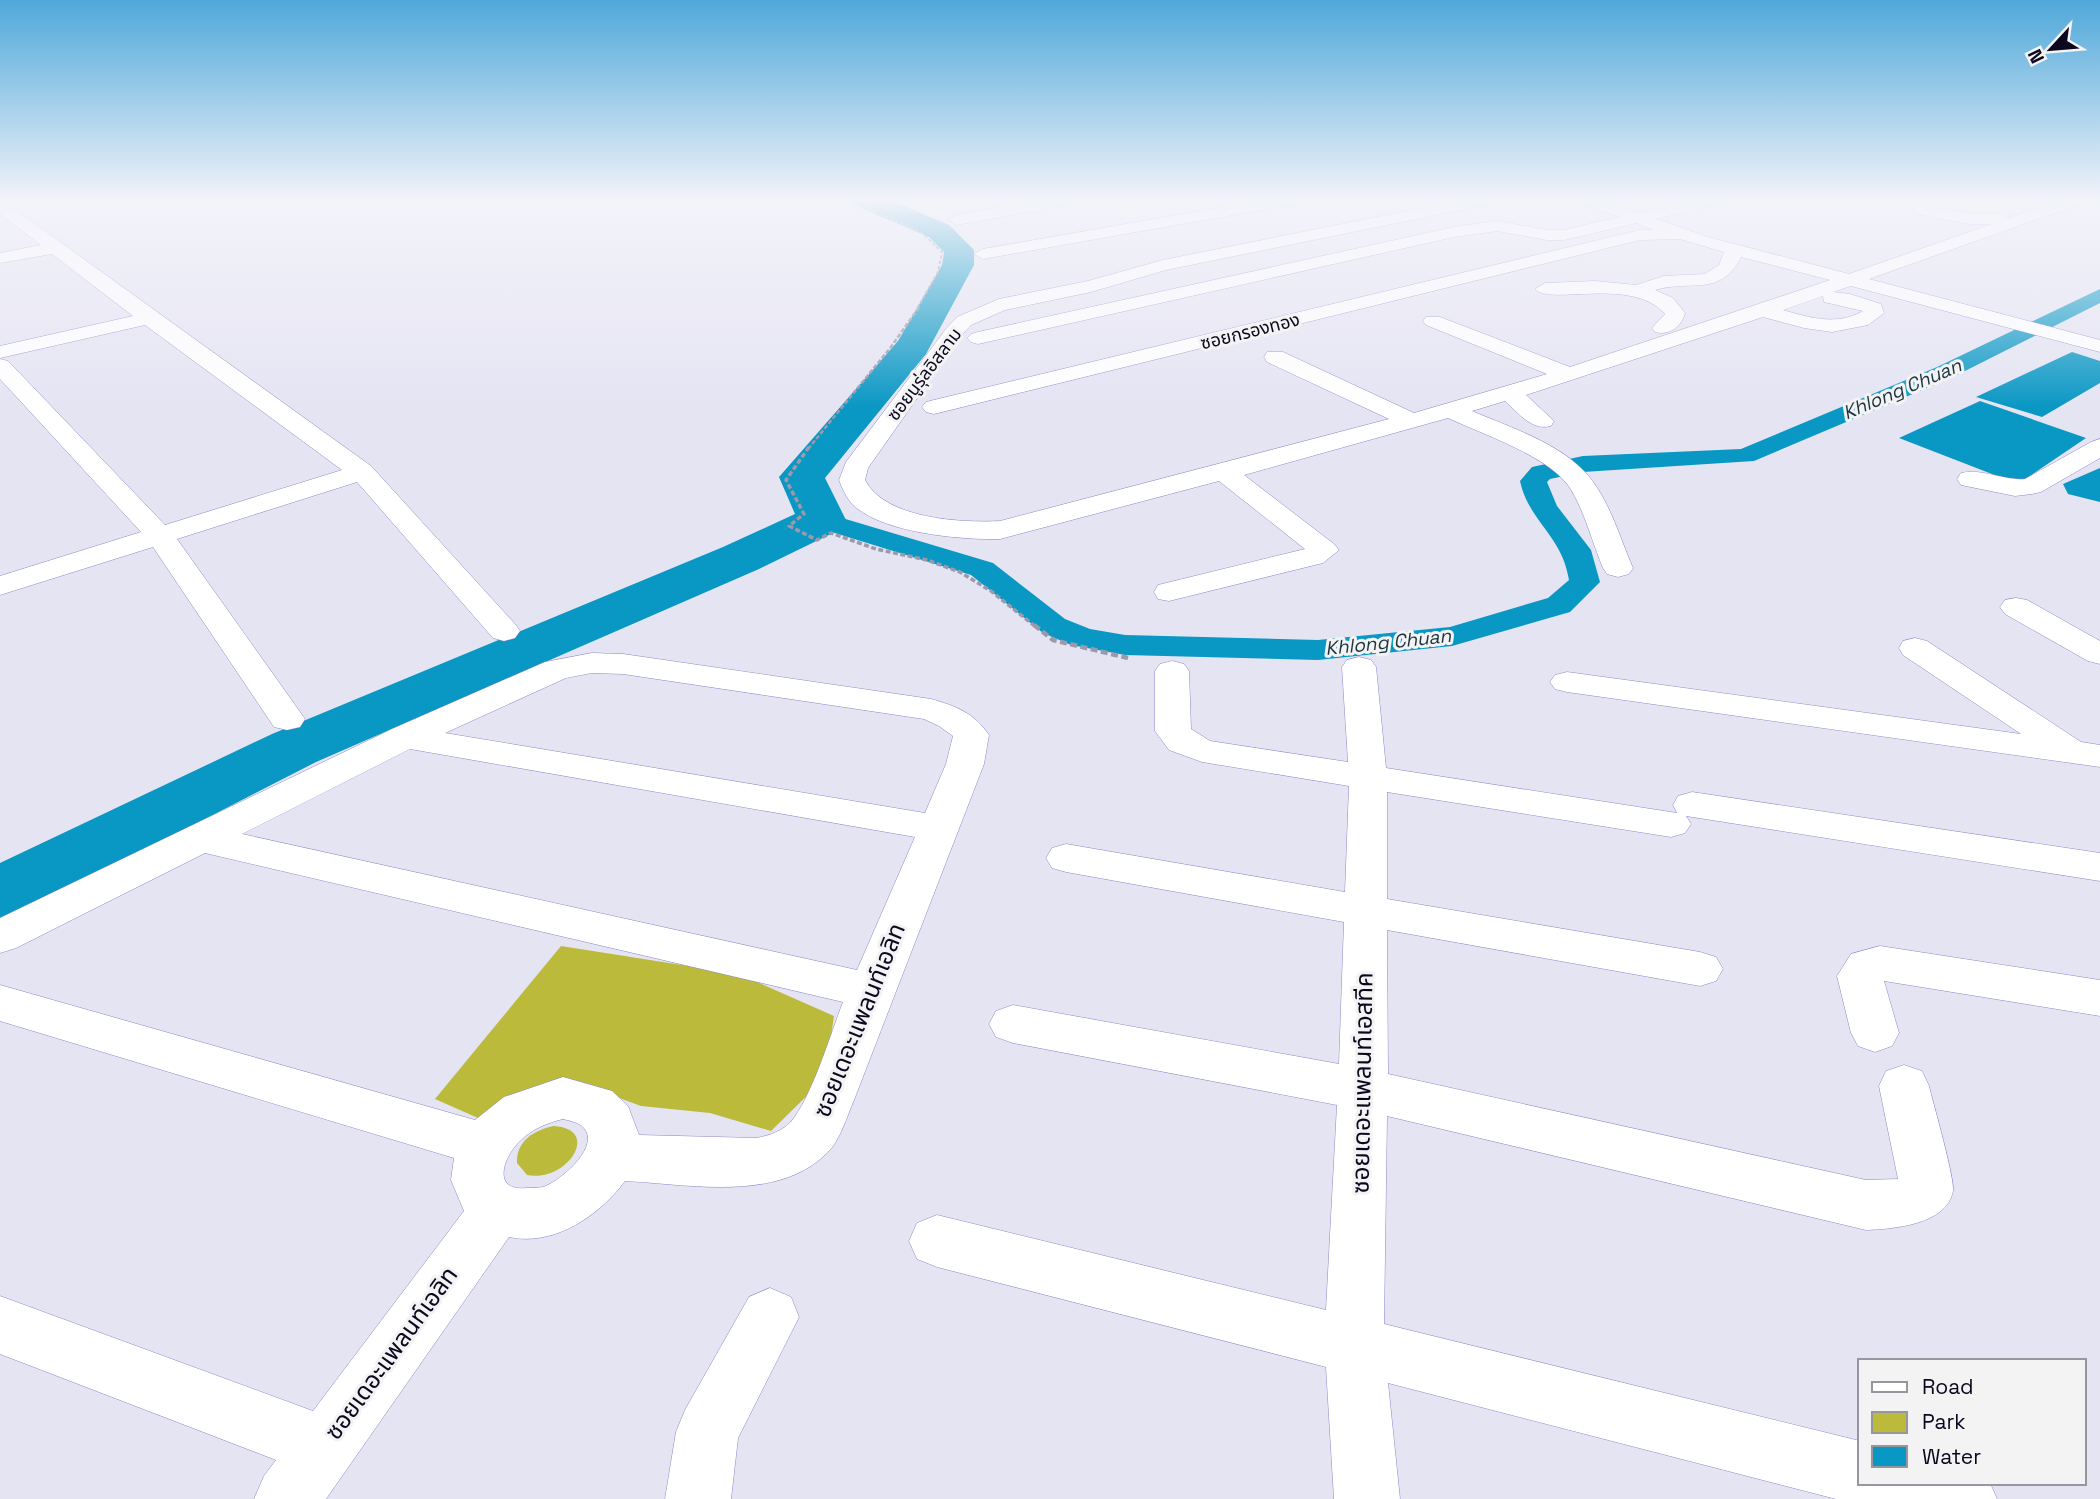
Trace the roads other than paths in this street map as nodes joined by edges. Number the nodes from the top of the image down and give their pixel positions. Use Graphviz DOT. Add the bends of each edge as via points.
graph roads {
  1 [pos="83,268"];
  2 [pos="1153,268"];
  3 [pos="1293,268"];
  4 [pos="1483,268"];
  5 [pos="1729,268"];
  6 [pos="1806,268"];
  7 [pos="1883,268"];
  8 [pos="1849,280"];
  9 [pos="1604,288"];
  10 [pos="1545,289"];
  11 [pos="1639,291"];
  12 [pos="1672,306"];
  13 [pos="1614,307"];
  14 [pos="1761,310"];
  15 [pos="1640,312"];
  16 [pos="149,318"];
  17 [pos="1795,319"];
  18 [pos="1433,321"];
  19 [pos="1662,328"];
  20 [pos="978,338"];
  21 [pos="2094,345"];
  22 [pos="0,352"];
  23 [pos="1275,357"];
  24 [pos="0,366"];
  25 [pos="1569,374"];
  26 [pos="1509,393"];
  27 [pos="934,407"];
  28 [pos="1449,409"];
  29 [pos="1410,420"];
  30 [pos="1542,421"];
  31 [pos="2100,446"];
  32 [pos="362,472"];
  33 [pos="1224,472"];
  34 [pos="1970,479"];
  35 [pos="160,536"];
  36 [pos="1618,568"];
  37 [pos="0,586"];
  38 [pos="1169,592"];
  39 [pos="2016,607"];
  40 [pos="504,631"];
  41 [pos="1915,648"];
  42 [pos="2100,654"];
  43 [pos="1359,667"];
  44 [pos="1172,671"];
  45 [pos="1567,682"];
  46 [pos="287,719"];
  47 [pos="405,737"];
  48 [pos="2087,755"];
  49 [pos="1368,776"];
  50 [pos="938,828"];
  51 [pos="200,838"];
  52 [pos="1066,858"];
  53 [pos="2100,867"];
  54 [pos="1364,909"];
  55 [pos="0,937"];
  56 [pos="1700,969"];
  57 [pos="871,991"];
  58 [pos="2100,998"];
  59 [pos="0,1003"];
  60 [pos="1013,1024"];
  61 [pos="1875,1033"];
  62 [pos="1904,1086"];
  63 [pos="1363,1089"];
  64 [pos="485,1145"];
  65 [pos="611,1157"];
  66 [pos="498,1208"];
  67 [pos="937,1241"];
  68 [pos="770,1317"];
  69 [pos="0,1325"];
  70 [pos="1354,1345"];
  71 [pos="323,1446"];
  72 [pos="1858,1472"];
  73 [pos="1910,1485"];
  74 [pos="286,1499"];
  75 [pos="698,1499"];
  76 [pos="1367,1499"];
  77 [pos="1964,1499"];
  1 -- 16 [label="street"];
  2 -- 33 [label="street, ซอยนูรุ่ลอิสลาม" via="999,305 964,321 855,468 852,480 862,497 888,513 976,532 1000,530"];
  3 -- 20 [label="street"];
  4 -- 27 [label="street, ซอยกรองทอง"];
  5 -- 11 [label="street" via="1712,278 1654,283"];
  6 -- 8 [label="street"];
  7 -- 8 [label="street"];
  8 -- 14 [label="street"];
  8 -- 21 [label="street"];
  9 -- 10 [label="street"];
  9 -- 11 [label="street"];
  9 -- 13 [label="street" via="1595,297"];
  11 -- 12 [label="street"];
  12 -- 15 [label="street"];
  12 -- 19 [label="street" via="1674,318"];
  14 -- 17 [label="street"];
  14 -- 25 [label="street"];
  16 -- 22 [label="street"];
  16 -- 32 [label="street"];
  18 -- 25 [label="street"];
  23 -- 29 [label="street"];
  24 -- 35 [label="street"];
  25 -- 26 [label="street"];
  26 -- 28 [label="street"];
  26 -- 30 [label="street"];
  28 -- 29 [label="street"];
  28 -- 36 [label="street" via="1564,469 1594,512"];
  29 -- 33 [label="street"];
  31 -- 34 [label="street" via="2032,486 2015,488"];
  32 -- 35 [label="street"];
  32 -- 40 [label="street"];
  33 -- 38 [label="street" via="1324,550 1312,557"];
  35 -- 37 [label="street"];
  35 -- 46 [label="street"];
  39 -- 42 [label="street"];
  41 -- 48 [label="street"];
  43 -- 49 [label="street, ซอยเดอะแพลนท์เอสทีค"];
  44 -- 49 [label="street" via="1173,731 1182,742 1202,751"];
  45 -- 48 [label="street"];
  47 -- 50 [label="street"];
  47 -- 50 [label="street, ซอยเดอะแพลนท์เอลิท" via="557,669 592,663 918,708 952,718 971,735 965,764"];
  47 -- 51 [label="street"];
  49 -- 53 [label="street"];
  49 -- 54 [label="street, ซอยเดอะแพลนท์เอสทีค"];
  50 -- 57 [label="street, ซอยเดอะแพลนท์เอลิท"];
  51 -- 55 [label="street"];
  51 -- 57 [label="street"];
  52 -- 54 [label="street"];
  54 -- 56 [label="street"];
  54 -- 63 [label="street, ซอยเดอะแพลนท์เอสทีค"];
  57 -- 65 [label="street, ซอยเดอะแพลนท์เอลิท" via="830,1100 811,1136 781,1157 716,1162"];
  58 -- 61 [label="street" via="1880,962 1867,966 1860,976"];
  59 -- 64 [label="street"];
  60 -- 63 [label="street"];
  62 -- 63 [label="street" via="1927,1191 1902,1205 1866,1205"];
  63 -- 70 [label="street, ซอยเดอะแพลนท์เอสทีค"];
  64 -- 65 [label="street" via="499,1127 519,1113 562,1098 600,1108 611,1121 615,1138"];
  64 -- 66 [label="street" via="477,1164 477,1182 484,1197"];
  65 -- 66 [label="street" via="601,1176 562,1206 539,1214"];
  66 -- 71 [label="street, ซอยเดอะแพลนท์เอลิท"];
  67 -- 70 [label="street"];
  68 -- 75 [label="street" via="707,1432"];
  69 -- 71 [label="street"];
  70 -- 72 [label="street"];
  70 -- 76 [label="street, ซอยเดอะแพลนท์เอสทีค"];
  71 -- 74 [label="street, ซอยเดอะแพลนท์เอลิท"];
  73 -- 77 [label="street"];
}
